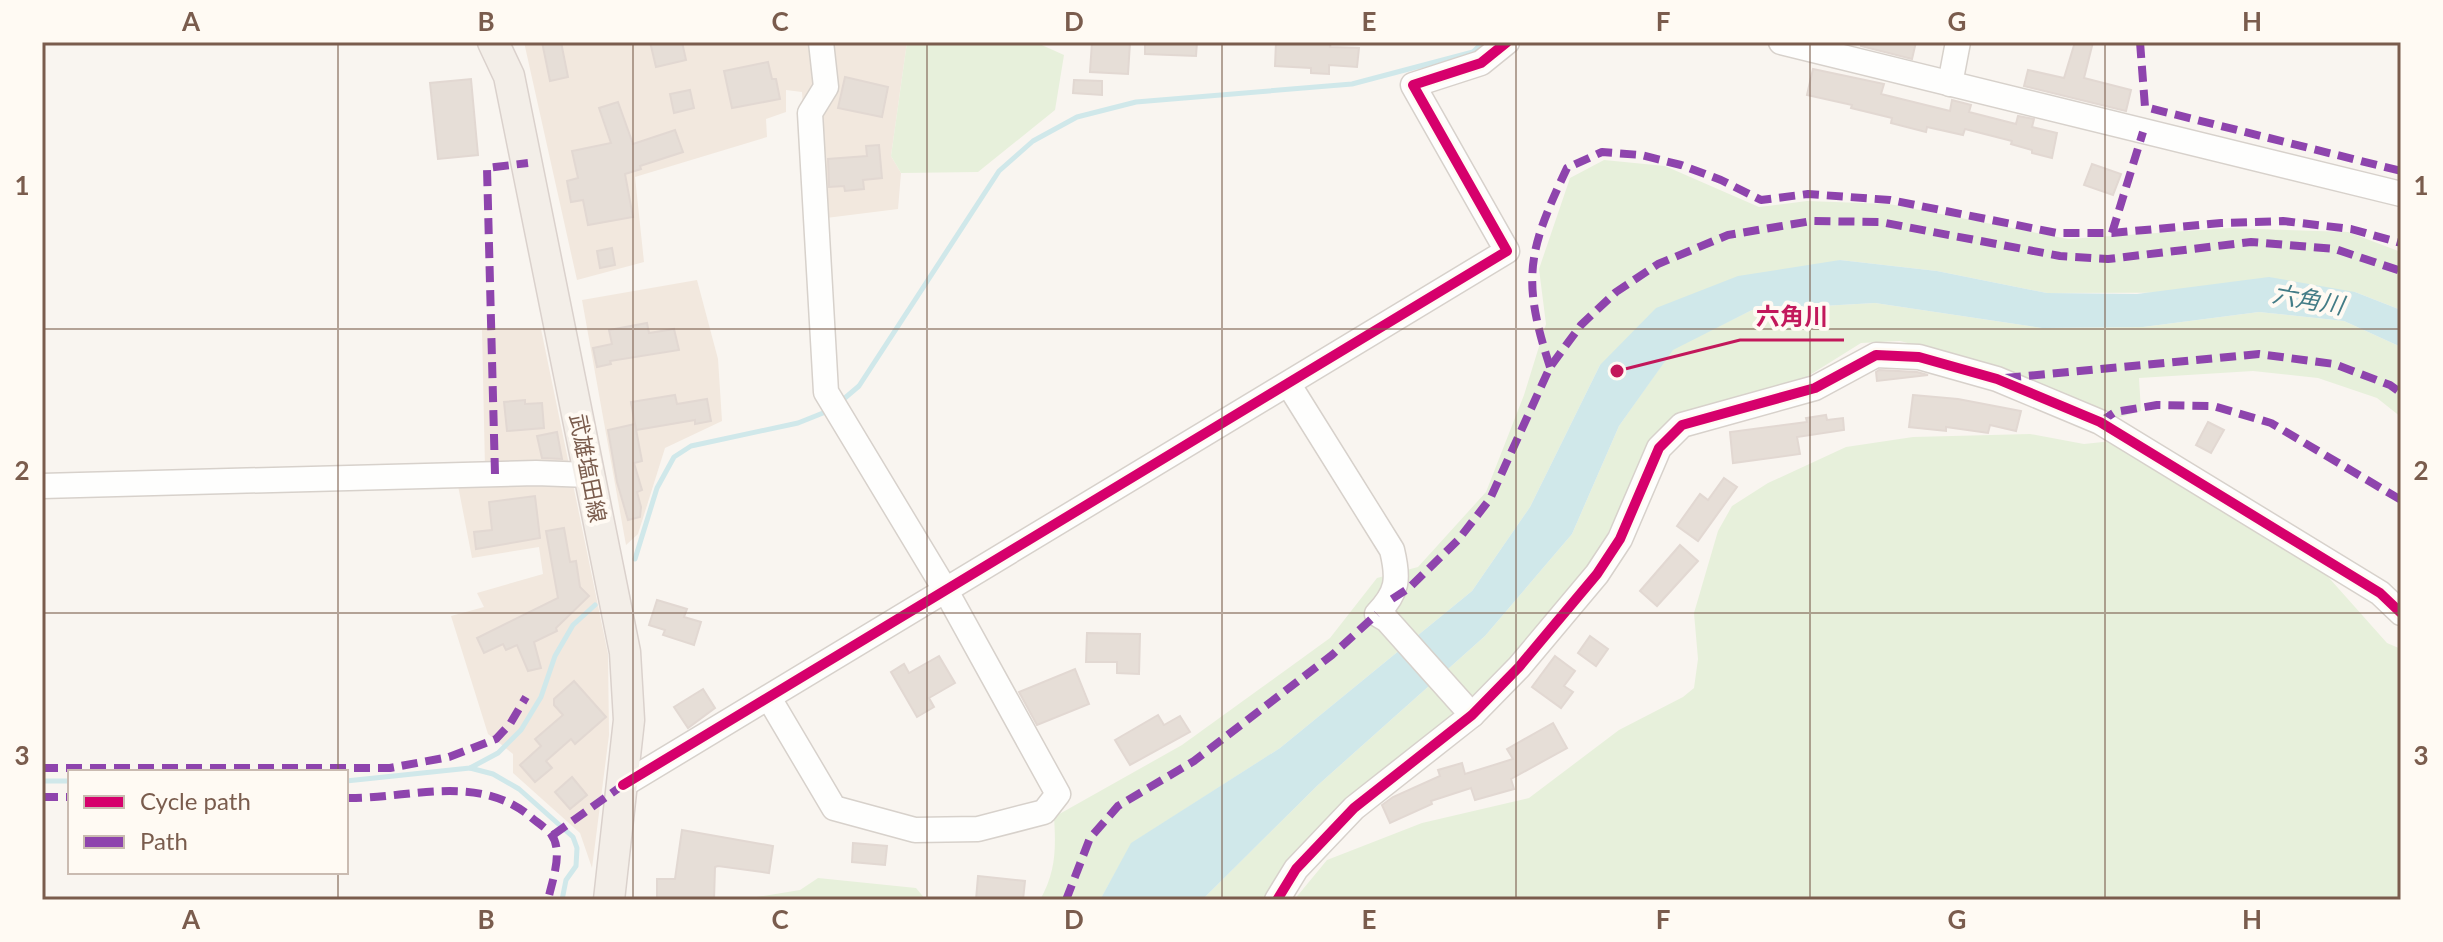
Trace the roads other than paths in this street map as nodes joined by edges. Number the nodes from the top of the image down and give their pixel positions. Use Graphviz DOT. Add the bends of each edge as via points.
graph roads {
  1 [pos="493,42"];
  2 [pos="821,42"];
  3 [pos="1507,42"];
  4 [pos="1781,42"];
  5 [pos="1958,42"];
  6 [pos="1950,84"];
  7 [pos="2401,194"];
  8 [pos="1289,385"];
  9 [pos="589,475"];
  10 [pos="42,486"];
  11 [pos="946,591"];
  12 [pos="2401,613"];
  13 [pos="769,698"];
  14 [pos="1469,712"];
  15 [pos="623,785"];
  16 [pos="609,900"];
  17 [pos="1277,900"];
  1 -- 9 [label="main road, 武雄塩田線" via="509,76"];
  2 -- 11 [label="street" via="826,87 810,113 826,392"];
  3 -- 8 [label="street" via="1481,63 1413,85 1507,251"];
  4 -- 6 [label="street"];
  5 -- 6 [label="street"];
  6 -- 7 [label="street"];
  8 -- 11 [label="street"];
  8 -- 14 [label="street" via="1392,550 1397,570 1392,599 1377,614"];
  9 -- 10 [label="street"];
  9 -- 15 [label="main road, 武雄塩田線" via="625,652 629,720"];
  11 -- 13 [label="street"];
  11 -- 13 [label="street" via="1058,794 1044,812 978,829 915,830 834,808"];
  12 -- 14 [label="street" via="2380,593 2100,422 1997,379 1919,357 1876,355 1815,388 1682,425 1659,448 1620,539 1597,574 1519,667"];
  13 -- 15 [label="street"];
  14 -- 17 [label="street" via="1354,808 1296,869"];
  15 -- 16 [label="main road, 武雄塩田線"];
}
